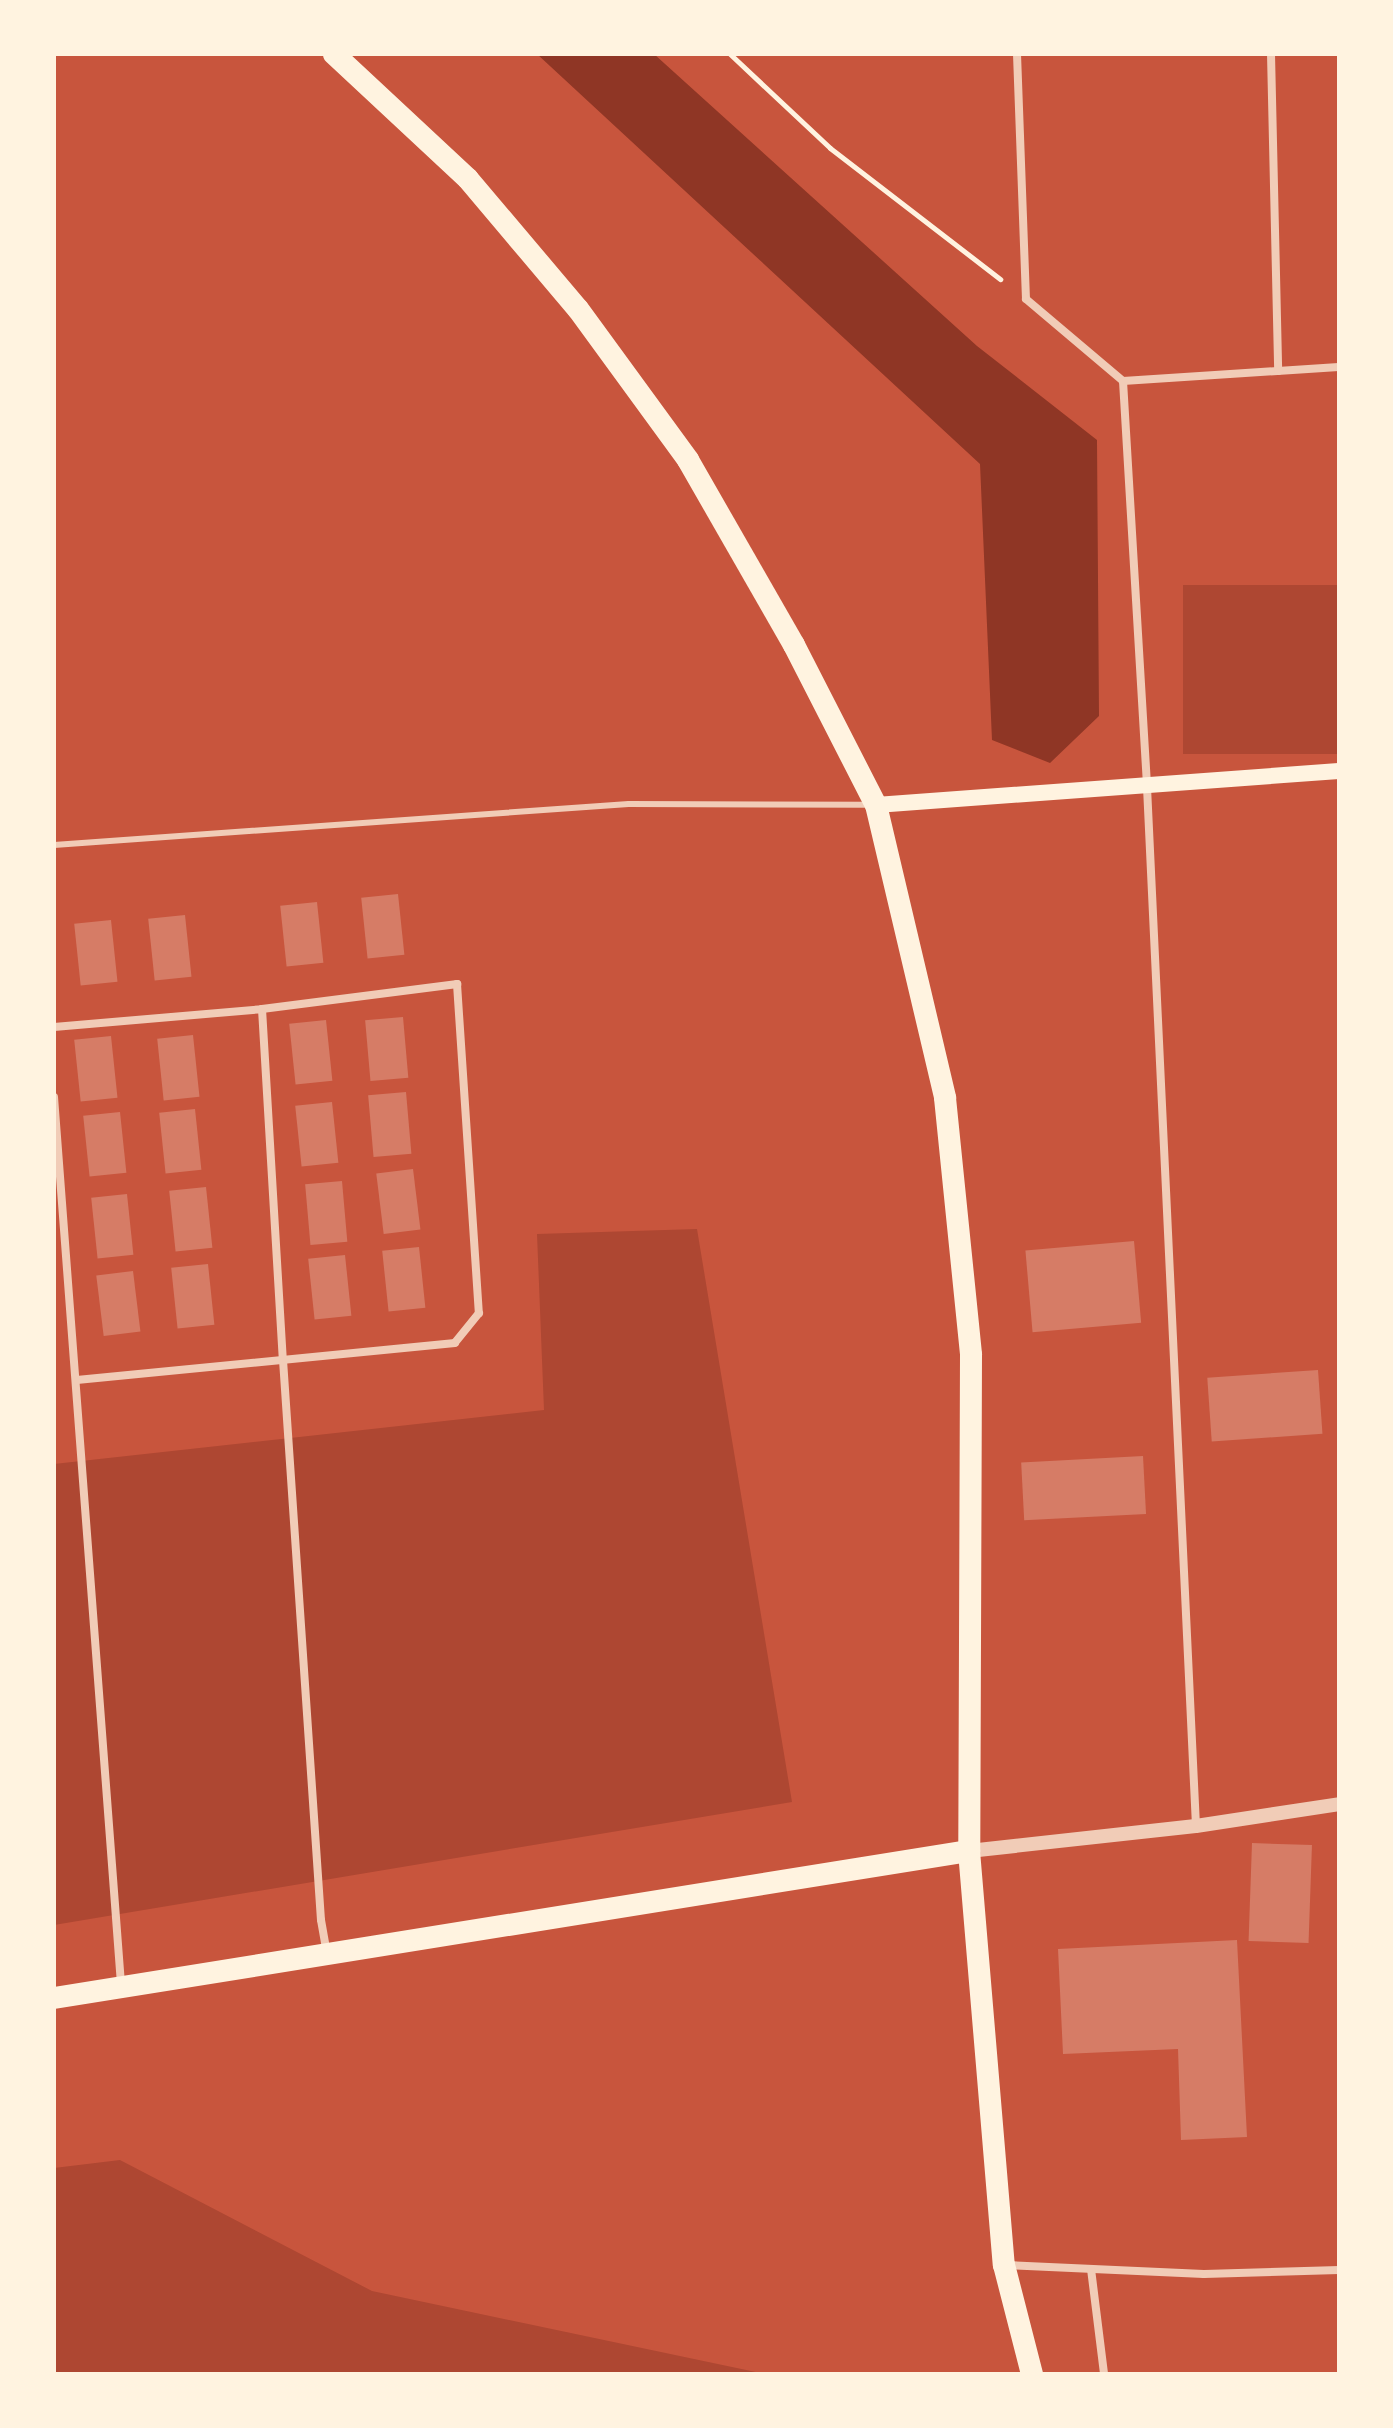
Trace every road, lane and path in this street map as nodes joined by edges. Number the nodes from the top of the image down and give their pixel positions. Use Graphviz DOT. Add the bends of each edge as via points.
graph roads {
  1 [pos="334,54"];
  2 [pos="730,54"];
  3 [pos="1017,54"];
  4 [pos="1271,54"];
  5 [pos="1026,299"];
  6 [pos="1339,367"];
  7 [pos="1278,371"];
  8 [pos="1123,381"];
  9 [pos="1339,771"];
  10 [pos="1147,787"];
  11 [pos="876,805"];
  12 [pos="54,845"];
  13 [pos="262,1009"];
  14 [pos="54,1027"];
  15 [pos="54,1097"];
  16 [pos="283,1360"];
  17 [pos="77,1380"];
  18 [pos="1339,1804"];
  19 [pos="1196,1826"];
  20 [pos="969,1851"];
  21 [pos="327,1955"];
  22 [pos="121,1988"];
  23 [pos="54,1998"];
  24 [pos="1004,2265"];
  25 [pos="1091,2269"];
  26 [pos="1339,2270"];
  27 [pos="1032,2374"];
  28 [pos="1104,2374"];
  1 -- 11 [label="highway" via="468,179 578,309 688,460 794,645"];
  2 -- 5 [label="path" via="830,148"];
  3 -- 5 [label="street"];
  4 -- 7 [label="street"];
  5 -- 8 [label="street"];
  6 -- 7 [label="street"];
  7 -- 8 [label="street"];
  8 -- 10 [label="street"];
  9 -- 10 [label="main road"];
  10 -- 11 [label="main road"];
  10 -- 19 [label="street"];
  11 -- 12 [label="lane" via="629,804"];
  11 -- 20 [label="highway" via="945,1098 971,1355"];
  13 -- 14 [label="street"];
  13 -- 16 [label="street"];
  13 -- 16 [label="street" via="457,984 479,1313 455,1343"];
  15 -- 17 [label="street"];
  16 -- 17 [label="street"];
  16 -- 21 [label="street"];
  17 -- 22 [label="street"];
  18 -- 19 [label="street"];
  19 -- 20 [label="street"];
  20 -- 21 [label="highway"];
  20 -- 24 [label="highway"];
  21 -- 22 [label="highway"];
  22 -- 23 [label="highway"];
  24 -- 25 [label="street"];
  24 -- 27 [label="highway"];
  25 -- 26 [label="street" via="1204,2274"];
  25 -- 28 [label="street"];
}
